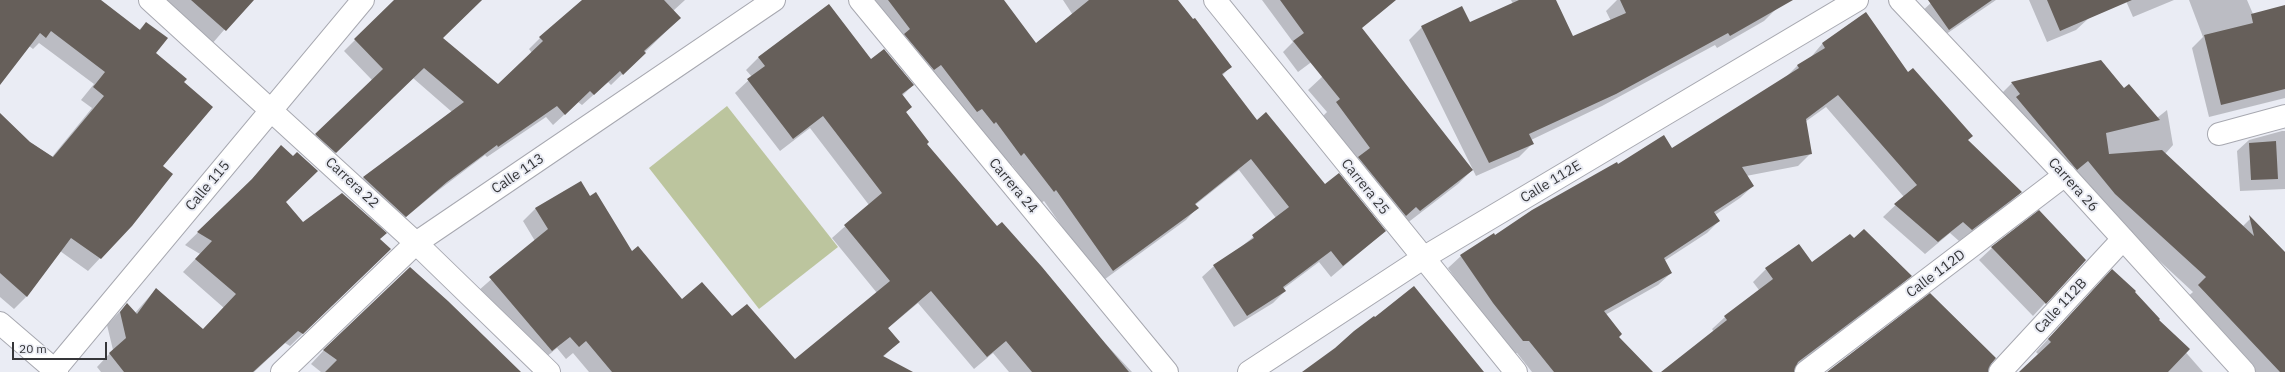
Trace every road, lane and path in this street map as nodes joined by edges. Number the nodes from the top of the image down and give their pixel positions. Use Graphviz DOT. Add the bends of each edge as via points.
graph roads {
  1 [pos="150,0"];
  2 [pos="363,0"];
  3 [pos="774,0"];
  4 [pos="860,0"];
  5 [pos="1215,0"];
  6 [pos="1857,0"];
  7 [pos="1900,0"];
  8 [pos="272,110"];
  9 [pos="2285,116"];
  10 [pos="2219,134"];
  11 [pos="2065,176"];
  12 [pos="2123,239"];
  13 [pos="416,243"];
  14 [pos="1422,258"];
  15 [pos="0,323"];
  16 [pos="55,371"];
  17 [pos="282,372"];
  18 [pos="549,372"];
  19 [pos="1167,372"];
  20 [pos="1249,372"];
  21 [pos="1516,372"];
  22 [pos="1806,372"];
  23 [pos="2000,372"];
  24 [pos="2244,372"];
  1 -- 8 [label="street, Carrera 22"];
  2 -- 8 [label="street, Calle 115"];
  3 -- 13 [label="street, Calle 113"];
  4 -- 19 [label="street, Carrera 24"];
  5 -- 14 [label="street, Carrera 25"];
  6 -- 14 [label="street, Calle 112E"];
  7 -- 11 [label="street, Carrera 26"];
  8 -- 13 [label="street, Carrera 22"];
  8 -- 16 [label="street, Calle 115"];
  9 -- 10 [label="street"];
  11 -- 12 [label="street, Carrera 26"];
  11 -- 22 [label="street, Calle 112D"];
  12 -- 23 [label="street, Calle 112B"];
  12 -- 24 [label="street, Carrera 26"];
  13 -- 17 [label="street, Calle 113"];
  13 -- 18 [label="street, Carrera 22"];
  14 -- 20 [label="street, Calle 112E"];
  14 -- 21 [label="street, Carrera 25"];
  15 -- 16 [label="street"];
}
